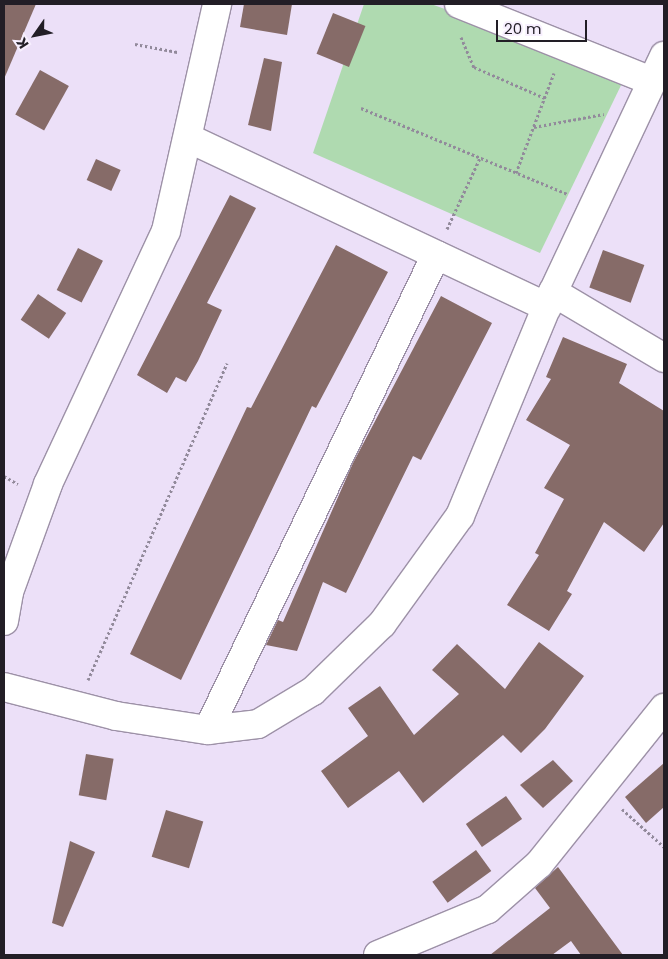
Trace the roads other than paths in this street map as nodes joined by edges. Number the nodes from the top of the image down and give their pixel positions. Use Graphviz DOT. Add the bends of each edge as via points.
graph roads {
  1 [pos="216,4"];
  2 [pos="459,4"];
  3 [pos="664,56"];
  4 [pos="652,81"];
  5 [pos="188,138"];
  6 [pos="436,255"];
  7 [pos="550,299"];
  8 [pos="664,358"];
  9 [pos="4,621"];
  10 [pos="4,687"];
  11 [pos="664,708"];
  12 [pos="208,730"];
  13 [pos="378,955"];
  1 -- 5 [label="street"];
  2 -- 4 [label="street"];
  3 -- 4 [label="street"];
  4 -- 7 [label="street"];
  5 -- 6 [label="street"];
  5 -- 9 [label="street" via="166,231 48,484 9,592"];
  6 -- 7 [label="street"];
  6 -- 12 [label="street"];
  7 -- 8 [label="street"];
  7 -- 12 [label="street" via="460,516 382,624 313,691 258,724"];
  10 -- 12 [label="street" via="76,706"];
  11 -- 13 [label="street" via="538,864 488,909"];
}
